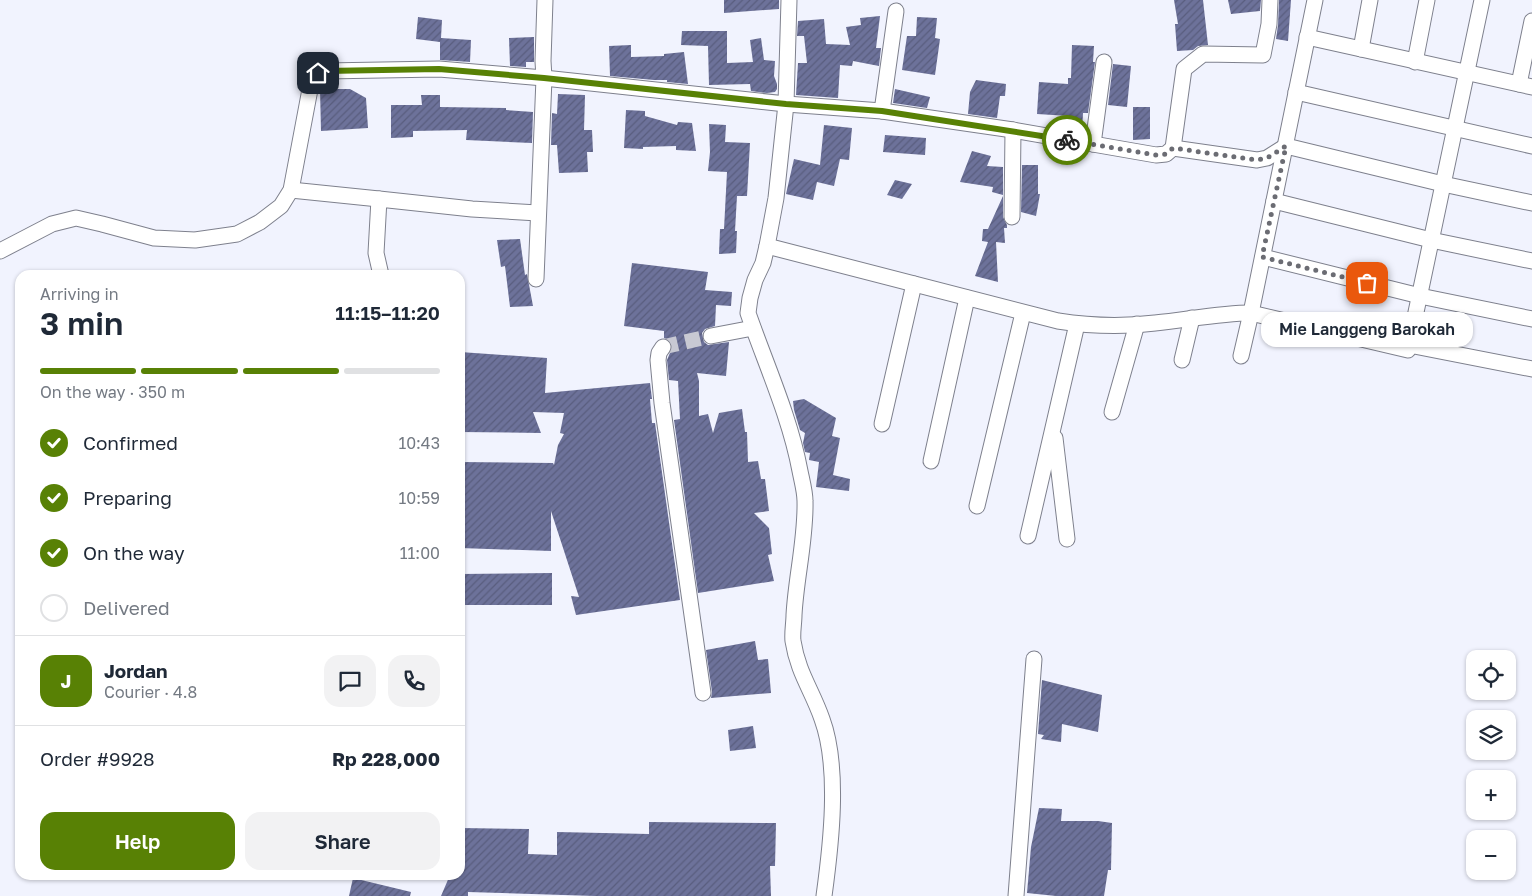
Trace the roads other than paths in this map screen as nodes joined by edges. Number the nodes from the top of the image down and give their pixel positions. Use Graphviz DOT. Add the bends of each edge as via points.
graph roads {
  1 [pos="545,0"];
  2 [pos="789,0"];
  3 [pos="1270,0"];
  4 [pos="1315,0"];
  5 [pos="1370,0"];
  6 [pos="1427,0"];
  7 [pos="1482,0"];
  8 [pos="896,11"];
  9 [pos="1532,21"];
  10 [pos="1307,37"];
  11 [pos="1361,49"];
  12 [pos="1104,62"];
  13 [pos="1414,62"];
  14 [pos="1466,74"];
  15 [pos="544,78"];
  16 [pos="1525,86"];
  17 [pos="1296,92"];
  18 [pos="786,104"];
  19 [pos="882,111"];
  20 [pos="1455,129"];
  21 [pos="1013,130"];
  22 [pos="1093,144"];
  23 [pos="1286,146"];
  24 [pos="1532,146"];
  25 [pos="1173,148"];
  26 [pos="1443,184"];
  27 [pos="291,190"];
  28 [pos="379,199"];
  29 [pos="1274,200"];
  30 [pos="1532,204"];
  31 [pos="538,213"];
  32 [pos="1012,216"];
  33 [pos="1431,240"];
  34 [pos="767,246"];
  35 [pos="0,251"];
  36 [pos="1262,257"];
  37 [pos="1532,260"];
  38 [pos="380,270"];
  39 [pos="536,279"];
  40 [pos="914,284"];
  41 [pos="1420,296"];
  42 [pos="967,298"];
  43 [pos="1023,313"];
  44 [pos="1251,313"];
  45 [pos="1192,318"];
  46 [pos="1532,318"];
  47 [pos="1077,324"];
  48 [pos="1137,324"];
  49 [pos="753,328"];
  50 [pos="711,336"];
  51 [pos="1410,345"];
  52 [pos="663,346"];
  53 [pos="1241,356"];
  54 [pos="1182,360"];
  55 [pos="1532,369"];
  56 [pos="1112,412"];
  57 [pos="882,424"];
  58 [pos="1053,427"];
  59 [pos="932,461"];
  60 [pos="977,506"];
  61 [pos="1028,536"];
  62 [pos="1067,539"];
  63 [pos="1034,659"];
  64 [pos="703,693"];
  65 [pos="824,896"];
  66 [pos="1016,896"];
  1 -- 15 [label="street"];
  2 -- 18 [label="street"];
  3 -- 25 [label="street" via="1270,24 1263,55 1203,54 1184,69"];
  4 -- 10 [label="street"];
  5 -- 11 [label="street"];
  6 -- 13 [label="street"];
  7 -- 14 [label="street"];
  8 -- 19 [label="street"];
  9 -- 16 [label="street"];
  10 -- 11 [label="street"];
  10 -- 17 [label="street"];
  11 -- 13 [label="street"];
  12 -- 22 [label="street"];
  13 -- 14 [label="street"];
  14 -- 16 [label="street"];
  14 -- 20 [label="street"];
  15 -- 18 [label="street"];
  15 -- 27 [label="street" via="439,69 318,73 311,84"];
  15 -- 31 [label="street"];
  17 -- 20 [label="street"];
  17 -- 23 [label="street"];
  18 -- 19 [label="street"];
  18 -- 34 [label="street" via="776,198"];
  19 -- 21 [label="street"];
  20 -- 24 [label="street"];
  20 -- 26 [label="street"];
  21 -- 22 [label="street"];
  21 -- 32 [label="street"];
  22 -- 25 [label="street" via="1156,155 1166,154"];
  23 -- 25 [label="street" via="1267,158 1256,160"];
  23 -- 26 [label="street"];
  23 -- 29 [label="street"];
  26 -- 30 [label="street"];
  26 -- 33 [label="street"];
  27 -- 28 [label="street"];
  27 -- 35 [label="street" via="281,206 237,234 195,240 154,238 76,218 52,224"];
  28 -- 31 [label="street"];
  28 -- 38 [label="street" via="376,253"];
  29 -- 33 [label="street"];
  29 -- 36 [label="street"];
  31 -- 39 [label="street"];
  33 -- 37 [label="street"];
  33 -- 41 [label="street"];
  34 -- 40 [label="street"];
  34 -- 49 [label="street" via="750,298 748,313"];
  36 -- 41 [label="street"];
  36 -- 44 [label="street"];
  40 -- 42 [label="street"];
  40 -- 57 [label="street"];
  41 -- 46 [label="street"];
  41 -- 51 [label="street"];
  42 -- 43 [label="street"];
  42 -- 59 [label="street"];
  43 -- 47 [label="street"];
  43 -- 60 [label="street"];
  44 -- 45 [label="street"];
  44 -- 51 [label="street" via="1408,350"];
  44 -- 53 [label="street"];
  45 -- 48 [label="street"];
  45 -- 54 [label="street"];
  47 -- 48 [label="street"];
  47 -- 58 [label="street"];
  48 -- 56 [label="street"];
  49 -- 50 [label="street"];
  49 -- 65 [label="street" via="784,409 805,500 793,639 798,666 822,719 829,747 832,795"];
  51 -- 55 [label="street"];
  52 -- 64 [label="street" via="658,360 662,404"];
  58 -- 61 [label="street"];
  58 -- 62 [label="street"];
  63 -- 66 [label="street"];
}
